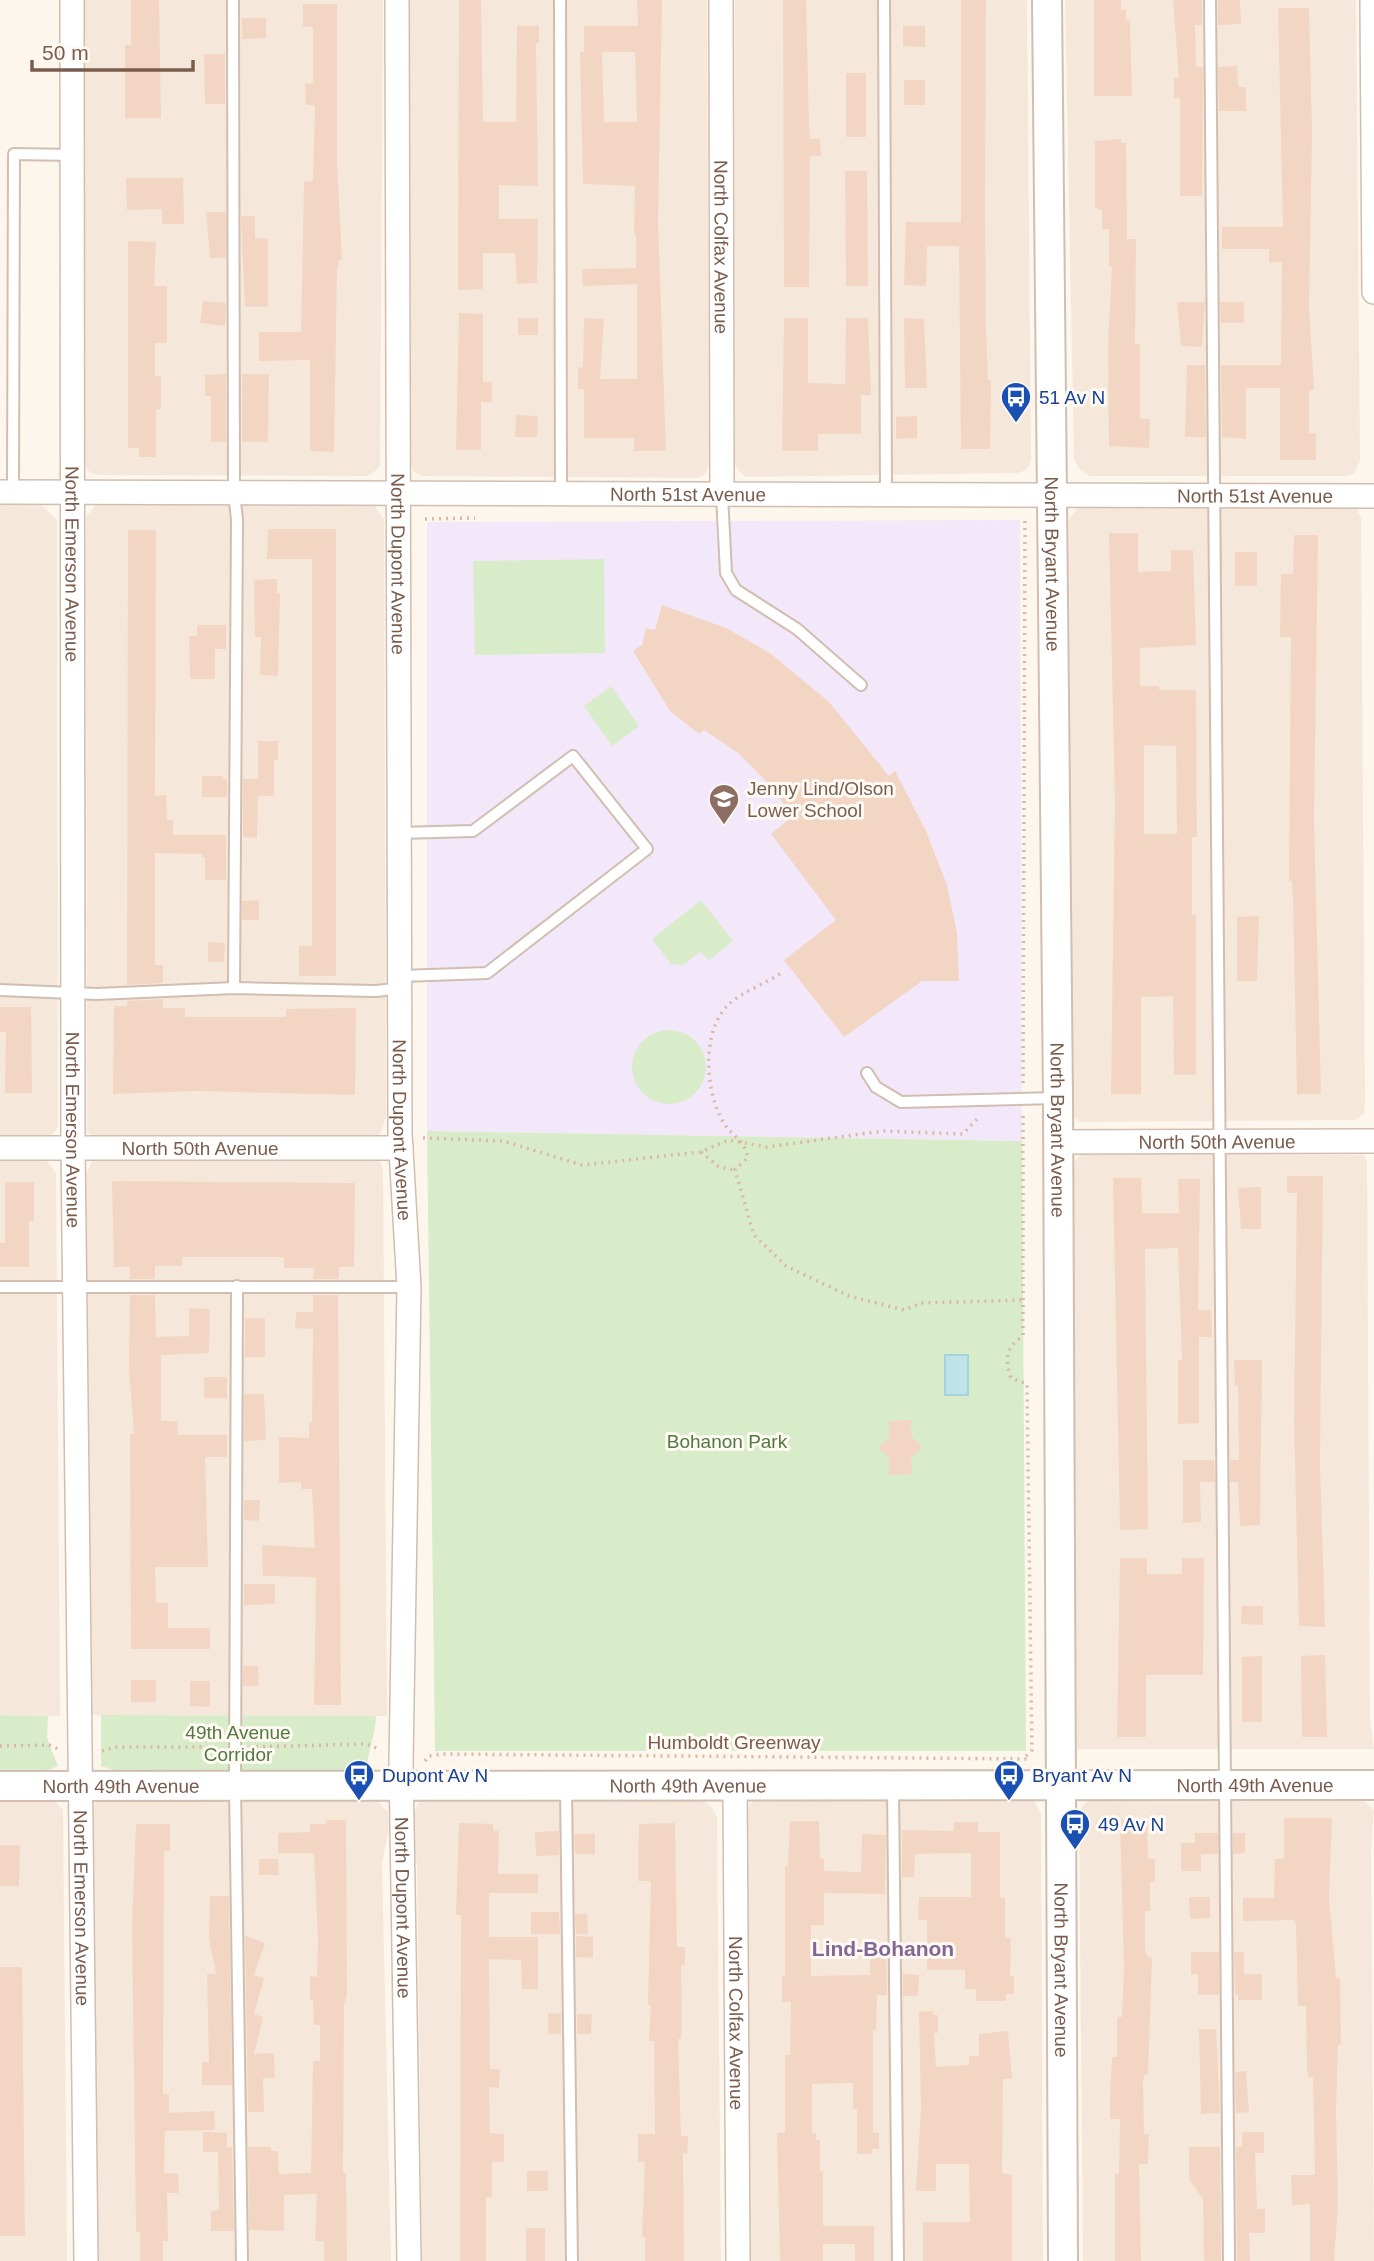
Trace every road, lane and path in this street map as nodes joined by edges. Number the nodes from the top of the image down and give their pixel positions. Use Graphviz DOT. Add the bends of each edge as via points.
graph roads {
  1 [pos="72,0"];
  2 [pos="233,0"];
  3 [pos="397,0"];
  4 [pos="560,0"];
  5 [pos="721,0"];
  6 [pos="884,0"];
  7 [pos="1047,0"];
  8 [pos="1210,0"];
  9 [pos="1372,0"];
  10 [pos="0,154"];
  11 [pos="14,155"];
  12 [pos="72,155"];
  13 [pos="1374,292"];
  14 [pos="0,453"];
  15 [pos="12,455"];
  16 [pos="6,492"];
  17 [pos="71,492"];
  18 [pos="234,492"];
  19 [pos="1050,493"];
  20 [pos="399,495"];
  21 [pos="561,495"];
  22 [pos="722,495"];
  23 [pos="886,495"];
  24 [pos="1212,496"];
  25 [pos="1374,496"];
  26 [pos="1023,521"];
  27 [pos="861,685"];
  28 [pos="399,833"];
  29 [pos="780,974"];
  30 [pos="401,982"];
  31 [pos="234,988"];
  32 [pos="0,990"];
  33 [pos="74,991"];
  34 [pos="867,1073"];
  35 [pos="1023,1098"];
  36 [pos="1058,1098"];
  37 [pos="1013,1113"];
  38 [pos="991,1115"];
  39 [pos="1374,1141"];
  40 [pos="1059,1142"];
  41 [pos="1219,1142"];
  42 [pos="411,1143"];
  43 [pos="745,1144"];
  44 [pos="73,1147"];
  45 [pos="0,1148"];
  46 [pos="701,1152"];
  47 [pos="735,1170"];
  48 [pos="76,1285"];
  49 [pos="237,1286"];
  50 [pos="0,1287"];
  51 [pos="409,1287"];
  52 [pos="1023,1300"];
  53 [pos="0,1746"];
  54 [pos="235,1747"];
  55 [pos="379,1748"];
  56 [pos="79,1754"];
  57 [pos="429,1756"];
  58 [pos="1024,1758"];
  59 [pos="1030,1761"];
  60 [pos="235,1785"];
  61 [pos="401,1785"];
  62 [pos="566,1785"];
  63 [pos="735,1785"];
  64 [pos="1223,1785"];
  65 [pos="1374,1785"];
  66 [pos="0,1786"];
  67 [pos="893,1786"];
  68 [pos="1059,1786"];
  69 [pos="78,1787"];
  70 [pos="86,2261"];
  71 [pos="242,2261"];
  72 [pos="409,2261"];
  73 [pos="572,2261"];
  74 [pos="738,2261"];
  75 [pos="898,2261"];
  76 [pos="1063,2261"];
  77 [pos="1229,2261"];
  1 -- 12 [label="street, North Emerson Avenue"];
  2 -- 18 [label="lane"];
  3 -- 20 [label="street, North Dupont Avenue"];
  4 -- 21 [label="lane"];
  5 -- 22 [label="street, North Colfax Avenue"];
  6 -- 23 [label="lane"];
  7 -- 19 [label="street, North Bryant Avenue"];
  8 -- 24 [label="lane"];
  9 -- 13 [label="street"];
  10 -- 11 [label="lane"];
  11 -- 12 [label="lane"];
  11 -- 15 [label="lane"];
  12 -- 17 [label="street, North Emerson Avenue"];
  14 -- 15 [label="lane"];
  15 -- 16 [label="lane"];
  16 -- 17 [label="street, North 51st Avenue"];
  17 -- 18 [label="street, North 51st Avenue"];
  17 -- 33 [label="street, North Emerson Avenue"];
  18 -- 20 [label="street, North 51st Avenue"];
  18 -- 31 [label="lane"];
  19 -- 23 [label="street, North 51st Avenue"];
  19 -- 24 [label="street, North 51st Avenue"];
  19 -- 36 [label="street, North Bryant Avenue"];
  20 -- 21 [label="street, North 51st Avenue"];
  20 -- 28 [label="street, North Dupont Avenue"];
  21 -- 22 [label="street, North 51st Avenue"];
  22 -- 23 [label="street, North 51st Avenue"];
  22 -- 27 [label="lane" via="726,573 736,590 797,629"];
  24 -- 25 [label="street, North 51st Avenue"];
  24 -- 41 [label="lane"];
  26 -- 35 [label="path"];
  28 -- 30 [label="street, North Dupont Avenue"];
  28 -- 30 [label="lane" via="473,831 573,756 647,849 487,974"];
  29 -- 43 [label="path" via="729,1004 714,1024 710,1086 721,1120"];
  30 -- 31 [label="lane" via="376,991"];
  30 -- 42 [label="street, North Dupont Avenue"];
  31 -- 33 [label="lane"];
  32 -- 33 [label="lane"];
  33 -- 44 [label="street, North Emerson Avenue"];
  34 -- 35 [label="lane" via="876,1087 901,1102"];
  35 -- 36 [label="lane"];
  36 -- 40 [label="street, North Bryant Avenue"];
  37 -- 52 [label="path" via="1023,1112"];
  38 -- 43 [label="path" via="981,1115 964,1134 883,1131 767,1147"];
  39 -- 41 [label="street, North 50th Avenue"];
  40 -- 41 [label="street, North 50th Avenue"];
  40 -- 68 [label="street, North Bryant Avenue"];
  41 -- 64 [label="lane"];
  42 -- 44 [label="street, North 50th Avenue"];
  42 -- 46 [label="path" via="503,1141 582,1165"];
  42 -- 51 [label="street, North Dupont Avenue"];
  43 -- 46 [label="path" via="729,1140"];
  43 -- 47 [label="path" via="748,1157"];
  44 -- 45 [label="street, North 50th Avenue"];
  44 -- 48 [label="street, North Emerson Avenue"];
  46 -- 47 [label="path" via="719,1167"];
  47 -- 52 [label="path" via="754,1235 786,1266 849,1296 904,1310 921,1303"];
  48 -- 49 [label="lane"];
  48 -- 50 [label="lane"];
  48 -- 56 [label="street, North Emerson Avenue"];
  49 -- 51 [label="lane"];
  49 -- 54 [label="lane"];
  51 -- 61 [label="street, North Dupont Avenue"];
  52 -- 58 [label="path" via="1023,1336 1011,1344 1005,1360 1011,1378 1027,1384 1032,1750"];
  53 -- 56 [label="path" via="49,1745"];
  54 -- 55 [label="path"];
  54 -- 56 [label="path" via="115,1747"];
  54 -- 60 [label="lane"];
  56 -- 69 [label="street, North Emerson Avenue"];
  57 -- 58 [label="path, Humboldt Greenway"];
  58 -- 59 [label="path, Humboldt Greenway"];
  60 -- 61 [label="street, North 49th Avenue"];
  60 -- 69 [label="street, North 49th Avenue"];
  60 -- 71 [label="lane"];
  61 -- 62 [label="street, North 49th Avenue"];
  61 -- 72 [label="street, North Dupont Avenue"];
  62 -- 63 [label="street, North 49th Avenue"];
  62 -- 73 [label="lane"];
  63 -- 67 [label="street, North 49th Avenue"];
  63 -- 74 [label="street, North Colfax Avenue"];
  64 -- 65 [label="street, North 49th Avenue"];
  64 -- 68 [label="street, North 49th Avenue"];
  64 -- 77 [label="lane"];
  66 -- 69 [label="street, North 49th Avenue"];
  67 -- 68 [label="street, North 49th Avenue"];
  67 -- 75 [label="lane"];
  68 -- 76 [label="street, North Bryant Avenue"];
  69 -- 70 [label="street, North Emerson Avenue"];
}
